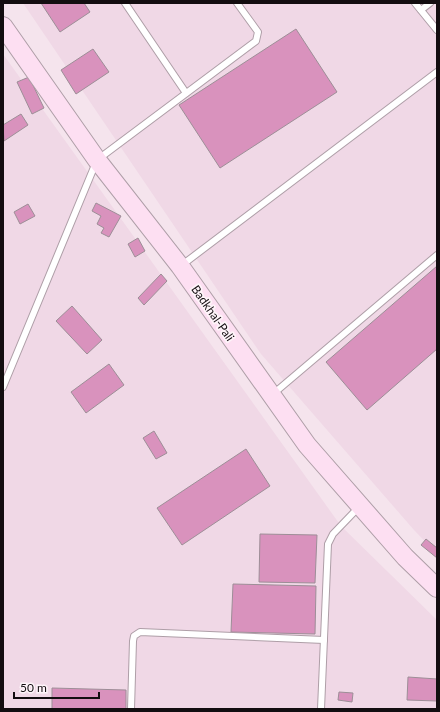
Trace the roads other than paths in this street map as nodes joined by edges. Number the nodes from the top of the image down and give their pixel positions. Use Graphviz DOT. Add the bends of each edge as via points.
graph roads {
  1 [pos="125,3"];
  2 [pos="237,3"];
  3 [pos="415,3"];
  4 [pos="430,3"];
  5 [pos="421,10"];
  6 [pos="3,26"];
  7 [pos="437,30"];
  8 [pos="437,72"];
  9 [pos="186,93"];
  10 [pos="97,160"];
  11 [pos="437,255"];
  12 [pos="180,266"];
  13 [pos="3,387"];
  14 [pos="272,395"];
  15 [pos="360,505"];
  16 [pos="437,588"];
  17 [pos="324,640"];
  18 [pos="131,709"];
  19 [pos="321,709"];
  1 -- 9 [label="lane"];
  2 -- 9 [label="lane" via="256,29 258,38"];
  3 -- 5 [label="lane"];
  4 -- 5 [label="lane"];
  5 -- 7 [label="lane"];
  6 -- 10 [label="street, Badkhal-Pali"];
  8 -- 12 [label="lane"];
  9 -- 10 [label="lane"];
  10 -- 12 [label="street, Badkhal-Pali"];
  10 -- 13 [label="lane"];
  11 -- 14 [label="lane"];
  12 -- 14 [label="street, Badkhal-Pali"];
  14 -- 15 [label="street, Badkhal-Pali" via="307,444"];
  15 -- 16 [label="street, Badkhal-Pali"];
  15 -- 17 [label="lane" via="329,538"];
  17 -- 18 [label="lane" via="140,632 134,636 133,641"];
  17 -- 19 [label="lane"];
}
